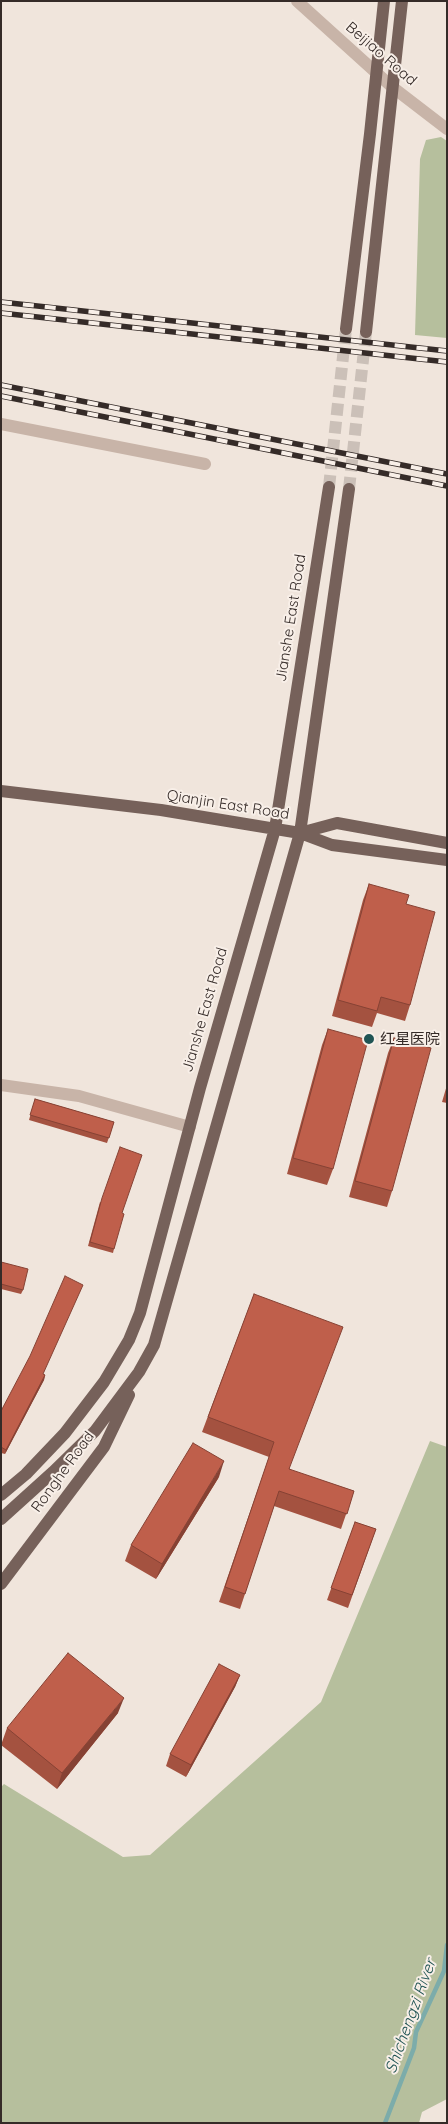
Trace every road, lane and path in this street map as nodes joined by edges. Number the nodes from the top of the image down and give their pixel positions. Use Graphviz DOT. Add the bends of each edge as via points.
graph roads {
  1 [pos="297,1"];
  2 [pos="384,1"];
  3 [pos="402,1"];
  4 [pos="376,72"];
  5 [pos="391,86"];
  6 [pos="447,129"];
  7 [pos="346,329"];
  8 [pos="366,332"];
  9 [pos="1,424"];
  10 [pos="205,464"];
  11 [pos="328,487"];
  12 [pos="348,489"];
  13 [pos="1,791"];
  14 [pos="275,829"];
  15 [pos="300,833"];
  16 [pos="447,843"];
  17 [pos="447,860"];
  18 [pos="1,1085"];
  19 [pos="190,1127"];
  20 [pos="139,1372"];
  21 [pos="1,1495"];
  22 [pos="1,1519"];
  23 [pos="1,1584"];
  1 -- 4 [label="street, Beijiao Road"];
  2 -- 4 [label="main road"];
  3 -- 5 [label="main road"];
  4 -- 5 [label="street, Beijiao Road"];
  4 -- 7 [label="main road"];
  5 -- 6 [label="street, Beijiao Road"];
  5 -- 8 [label="main road"];
  9 -- 10 [label="street"];
  11 -- 14 [label="main road, Jianshe East Road"];
  12 -- 15 [label="main road"];
  13 -- 14 [label="main road, Qianjin East Road" via="160,810"];
  14 -- 15 [label="main road, Qianjin East Road"];
  14 -- 19 [label="main road, Jianshe East Road"];
  15 -- 16 [label="main road" via="337,823"];
  15 -- 17 [label="main road, Qianjin East Road" via="332,846"];
  15 -- 20 [label="main road" via="154,1344"];
  18 -- 19 [label="street" via="79,1096"];
  19 -- 21 [label="main road, Jianshe East Road" via="140,1313 129,1340 104,1382 66,1433"];
  20 -- 22 [label="main road" via="95,1431"];
  20 -- 23 [label="main road, Ronghe Road" via="104,1447"];
}
